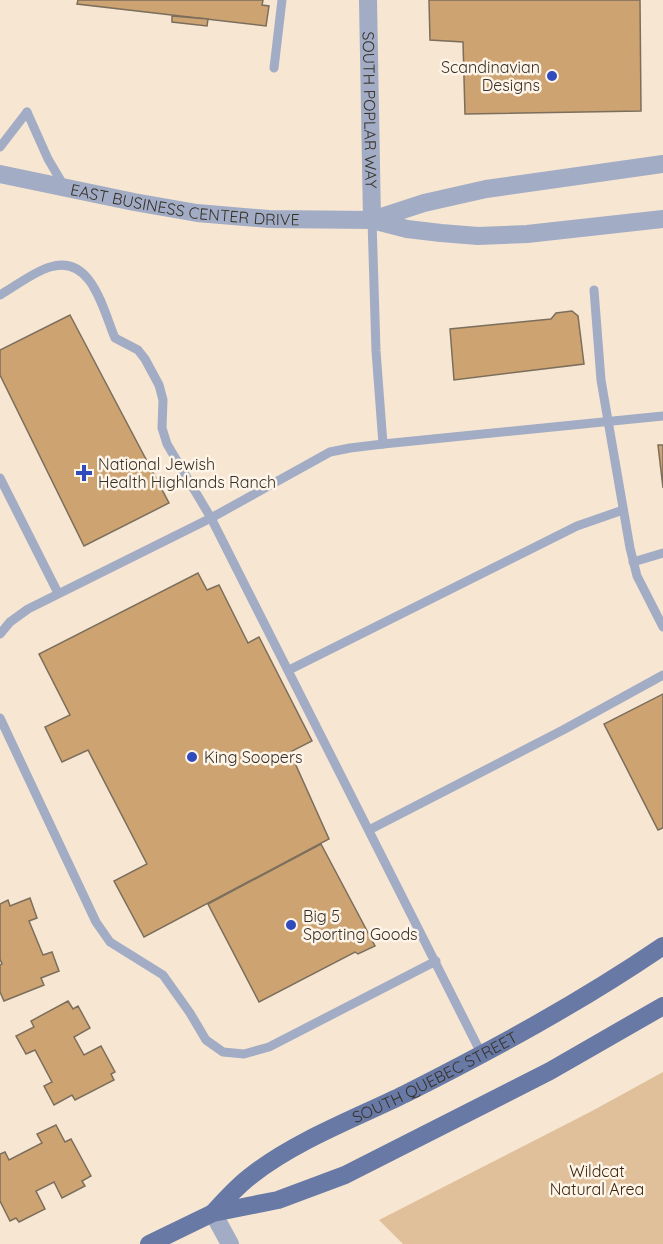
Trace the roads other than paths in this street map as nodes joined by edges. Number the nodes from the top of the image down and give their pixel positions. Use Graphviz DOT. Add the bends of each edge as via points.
graph roads {
  1 [pos="282,0"];
  2 [pos="368,0"];
  3 [pos="274,68"];
  4 [pos="0,147"];
  5 [pos="663,164"];
  6 [pos="0,174"];
  7 [pos="65,188"];
  8 [pos="663,219"];
  9 [pos="372,220"];
  10 [pos="594,290"];
  11 [pos="0,295"];
  12 [pos="663,416"];
  13 [pos="609,421"];
  14 [pos="383,444"];
  15 [pos="0,478"];
  16 [pos="623,510"];
  17 [pos="212,518"];
  18 [pos="663,553"];
  19 [pos="633,562"];
  20 [pos="58,593"];
  21 [pos="663,627"];
  22 [pos="0,634"];
  23 [pos="289,670"];
  24 [pos="663,675"];
  25 [pos="0,718"];
  26 [pos="369,830"];
  27 [pos="663,946"];
  28 [pos="436,961"];
  29 [pos="663,1006"];
  30 [pos="481,1053"];
  31 [pos="213,1213"];
  32 [pos="149,1244"];
  33 [pos="230,1244"];
  1 -- 3 [label="lane"];
  2 -- 9 [label="street, SOUTH POPLAR WAY"];
  4 -- 7 [label="lane" via="27,112"];
  5 -- 9 [label="street, EAST BUSINESS CENTER DRIVE" via="486,189"];
  6 -- 7 [label="street, EAST BUSINESS CENTER DRIVE"];
  7 -- 9 [label="street, EAST BUSINESS CENTER DRIVE" via="220,216"];
  8 -- 9 [label="street, EAST BUSINESS CENTER DRIVE" via="478,236 407,229"];
  9 -- 14 [label="lane"];
  10 -- 13 [label="lane" via="601,380"];
  11 -- 17 [label="lane" via="49,267 71,265 84,272 94,286 115,338 145,358 163,400 162,428 167,444"];
  12 -- 13 [label="lane"];
  13 -- 14 [label="lane"];
  13 -- 16 [label="lane"];
  14 -- 17 [label="lane" via="330,452"];
  15 -- 20 [label="lane"];
  16 -- 19 [label="lane"];
  16 -- 23 [label="lane" via="577,526"];
  17 -- 20 [label="lane"];
  17 -- 23 [label="lane"];
  18 -- 19 [label="lane"];
  19 -- 21 [label="lane"];
  20 -- 22 [label="lane" via="28,609"];
  23 -- 26 [label="lane"];
  24 -- 26 [label="lane"];
  25 -- 28 [label="lane" via="96,922 110,942 164,975 206,1040 223,1052 244,1054 269,1047"];
  26 -- 28 [label="lane"];
  27 -- 30 [label="main road, SOUTH QUEBEC STREET" via="584,998"];
  28 -- 30 [label="lane"];
  29 -- 31 [label="main road, SOUTH QUEBEC STREET" via="550,1071 345,1175 278,1200"];
  30 -- 31 [label="main road, SOUTH QUEBEC STREET" via="303,1143 252,1174"];
  31 -- 32 [label="main road, SOUTH QUEBEC STREET"];
  31 -- 33 [label="street"];
}
